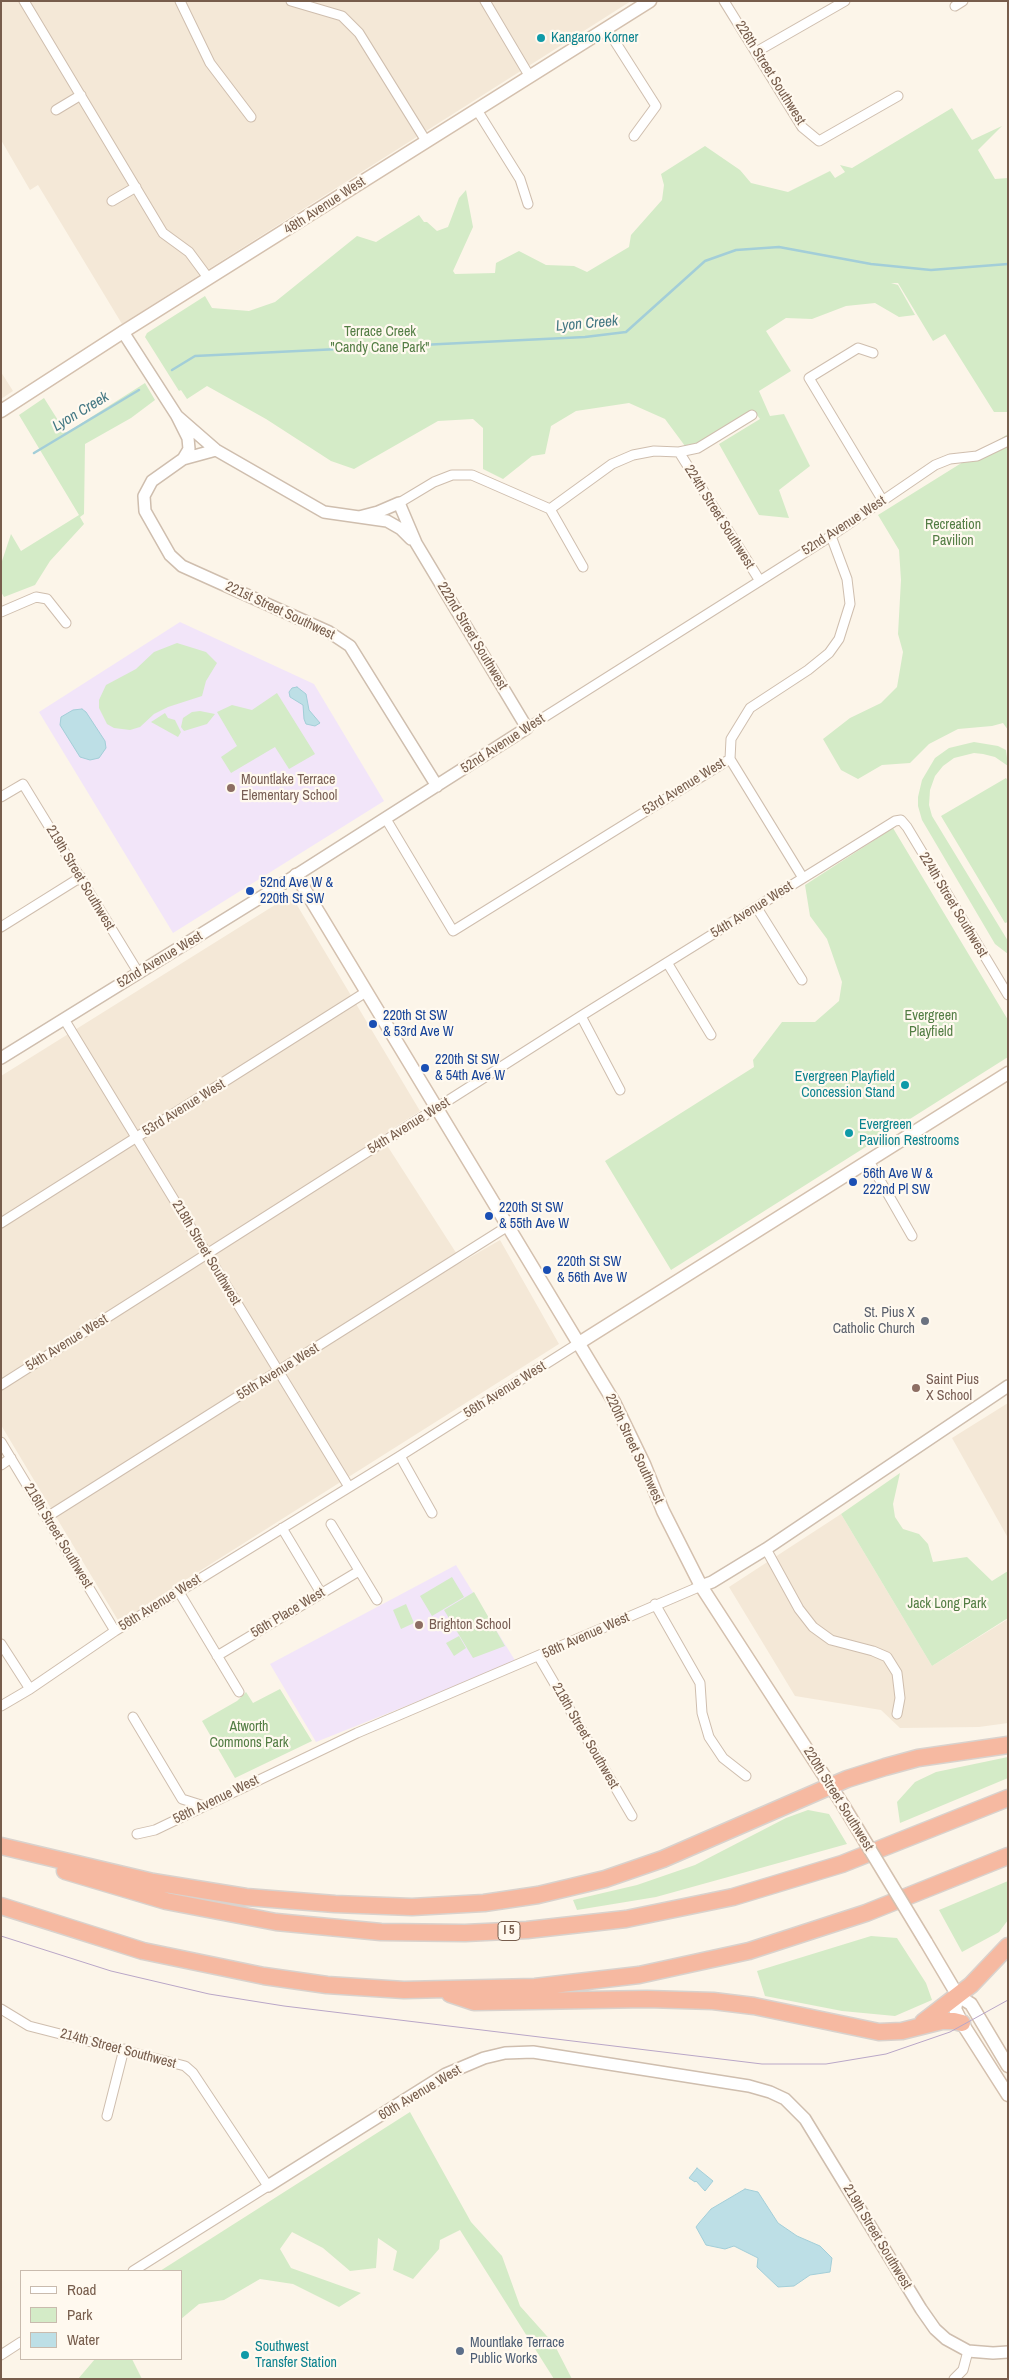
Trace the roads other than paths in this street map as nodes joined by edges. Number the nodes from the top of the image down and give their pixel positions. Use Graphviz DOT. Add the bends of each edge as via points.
graph roads {
  1 [pos="24,1"];
  2 [pos="180,1"];
  3 [pos="291,1"];
  4 [pos="484,1"];
  5 [pos="650,1"];
  6 [pos="724,1"];
  7 [pos="844,1"];
  8 [pos="608,29"];
  9 [pos="756,52"];
  10 [pos="530,77"];
  11 [pos="81,94"];
  12 [pos="898,96"];
  13 [pos="56,110"];
  14 [pos="477,110"];
  15 [pos="251,116"];
  16 [pos="634,136"];
  17 [pos="426,141"];
  18 [pos="136,187"];
  19 [pos="112,201"];
  20 [pos="528,204"];
  21 [pos="210,279"];
  22 [pos="124,332"];
  23 [pos="873,353"];
  24 [pos="1,411"];
  25 [pos="752,415"];
  26 [pos="177,416"];
  27 [pos="1008,441"];
  28 [pos="216,450"];
  29 [pos="679,452"];
  30 [pos="183,459"];
  31 [pos="883,501"];
  32 [pos="399,503"];
  33 [pos="550,508"];
  34 [pos="359,517"];
  35 [pos="831,536"];
  36 [pos="416,544"];
  37 [pos="584,567"];
  38 [pos="760,581"];
  39 [pos="1,612"];
  40 [pos="66,623"];
  41 [pos="528,728"];
  42 [pos="730,759"];
  43 [pos="437,786"];
  44 [pos="1,797"];
  45 [pos="386,819"];
  46 [pos="895,821"];
  47 [pos="296,875"];
  48 [pos="81,877"];
  49 [pos="803,878"];
  50 [pos="757,908"];
  51 [pos="1,927"];
  52 [pos="668,964"];
  53 [pos="138,972"];
  54 [pos="802,980"];
  55 [pos="366,992"];
  56 [pos="1008,996"];
  57 [pos="581,1016"];
  58 [pos="64,1019"];
  59 [pos="711,1035"];
  60 [pos="1,1058"];
  61 [pos="1008,1073"];
  62 [pos="620,1090"];
  63 [pos="438,1108"];
  64 [pos="136,1138"];
  65 [pos="869,1161"];
  66 [pos="1,1223"];
  67 [pos="508,1226"];
  68 [pos="912,1236"];
  69 [pos="207,1255"];
  70 [pos="579,1343"];
  71 [pos="278,1372"];
  72 [pos="1,1384"];
  73 [pos="1006,1391"];
  74 [pos="1,1442"];
  75 [pos="400,1456"];
  76 [pos="11,1458"];
  77 [pos="1,1465"];
  78 [pos="349,1487"];
  79 [pos="432,1513"];
  80 [pos="47,1517"];
  81 [pos="331,1524"];
  82 [pos="282,1528"];
  83 [pos="766,1549"];
  84 [pos="360,1571"];
  85 [pos="701,1586"];
  86 [pos="179,1592"];
  87 [pos="321,1594"];
  88 [pos="377,1600"];
  89 [pos="655,1604"];
  90 [pos="116,1631"];
  91 [pos="1,1644"];
  92 [pos="217,1656"];
  93 [pos="539,1657"];
  94 [pos="30,1689"];
  95 [pos="239,1692"];
  96 [pos="1,1706"];
  97 [pos="897,1714"];
  98 [pos="133,1717"];
  99 [pos="1008,1745"];
  100 [pos="746,1776"];
  101 [pos="830,1786"];
  102 [pos="1008,1798"];
  103 [pos="204,1806"];
  104 [pos="632,1816"];
  105 [pos="137,1834"];
  106 [pos="1,1847"];
  107 [pos="1008,1856"];
  108 [pos="1,1906"];
  109 [pos="1008,1946"];
  110 [pos="438,1990"];
  111 [pos="958,1996"];
  112 [pos="1,2008"];
  113 [pos="962,2023"];
  114 [pos="910,2029"];
  115 [pos="124,2049"];
  116 [pos="1008,2066"];
  117 [pos="1008,2096"];
  118 [pos="799,2111"];
  119 [pos="107,2116"];
  120 [pos="268,2186"];
  121 [pos="135,2270"];
  122 [pos="20,2343"];
  123 [pos="968,2351"];
  124 [pos="1008,2352"];
  125 [pos="1,2354"];
  126 [pos="954,2379"];
  1 -- 11 [label="street"];
  2 -- 15 [label="street" via="210,63"];
  3 -- 17 [label="street" via="342,16 359,33"];
  4 -- 10 [label="street"];
  5 -- 8 [label="main road, 48th Avenue West"];
  6 -- 9 [label="street, 226th Street Southwest"];
  7 -- 9 [label="street"];
  8 -- 10 [label="main road, 48th Avenue West"];
  8 -- 16 [label="street" via="656,106"];
  9 -- 12 [label="street, 226th Street Southwest" via="802,127 819,141"];
  10 -- 14 [label="main road, 48th Avenue West"];
  11 -- 13 [label="street"];
  11 -- 18 [label="street"];
  14 -- 17 [label="main road, 48th Avenue West"];
  14 -- 20 [label="street" via="520,179"];
  17 -- 21 [label="main road, 48th Avenue West"];
  18 -- 19 [label="street"];
  18 -- 21 [label="street" via="163,233 189,252"];
  21 -- 22 [label="main road, 48th Avenue West"];
  22 -- 24 [label="main road, 48th Avenue West"];
  22 -- 26 [label="street"];
  23 -- 31 [label="street" via="858,348 809,378"];
  25 -- 29 [label="street" via="698,448"];
  26 -- 28 [label="street, 222nd Street Southwest"];
  26 -- 30 [label="street" via="190,443"];
  27 -- 31 [label="street, 52nd Avenue West" via="977,456 950,459 935,465"];
  28 -- 30 [label="street, 221st Street Southwest"];
  28 -- 34 [label="street, 222nd Street Southwest" via="324,512"];
  29 -- 33 [label="street" via="654,451 612,464"];
  29 -- 38 [label="street, 224th Street Southwest"];
  30 -- 43 [label="street, 221st Street Southwest" via="152,482 144,496 145,511 170,555 182,566 329,632 350,646"];
  31 -- 35 [label="street, 52nd Avenue West"];
  32 -- 33 [label="street" via="452,474 472,475"];
  32 -- 34 [label="street, 222nd Street Southwest"];
  32 -- 36 [label="street, 222nd Street Southwest"];
  33 -- 37 [label="street"];
  34 -- 36 [label="street, 222nd Street Southwest" via="387,521"];
  35 -- 38 [label="street, 52nd Avenue West"];
  35 -- 42 [label="street, 53rd Avenue West" via="847,579 850,604 838,640 829,653 808,670 750,708 731,739"];
  36 -- 41 [label="street, 222nd Street Southwest"];
  38 -- 41 [label="street, 52nd Avenue West"];
  39 -- 40 [label="street" via="36,597 47,599"];
  41 -- 43 [label="street, 52nd Avenue West"];
  42 -- 45 [label="street, 53rd Avenue West" via="453,932"];
  42 -- 49 [label="street"];
  43 -- 45 [label="street, 52nd Avenue West"];
  44 -- 48 [label="street, 219th Street Southwest" via="23,784"];
  45 -- 47 [label="street, 52nd Avenue West"];
  46 -- 49 [label="street, 54th Avenue West"];
  46 -- 56 [label="street, 224th Street Southwest" via="901,820 906,827"];
  47 -- 53 [label="street, 52nd Avenue West"];
  47 -- 55 [label="main road, 220th Street Southwest"];
  48 -- 51 [label="street"];
  48 -- 53 [label="street, 219th Street Southwest"];
  49 -- 50 [label="street, 54th Avenue West"];
  50 -- 52 [label="street, 54th Avenue West"];
  50 -- 54 [label="street"];
  52 -- 57 [label="street, 54th Avenue West"];
  52 -- 59 [label="street"];
  53 -- 58 [label="street, 52nd Avenue West"];
  55 -- 63 [label="main road, 220th Street Southwest"];
  55 -- 64 [label="street, 53rd Avenue West"];
  57 -- 62 [label="street"];
  57 -- 63 [label="street, 54th Avenue West"];
  58 -- 60 [label="street, 52nd Avenue West"];
  58 -- 64 [label="street, 218th Street Southwest"];
  61 -- 65 [label="main road, 56th Avenue West"];
  63 -- 67 [label="main road, 220th Street Southwest"];
  63 -- 69 [label="street, 54th Avenue West"];
  64 -- 66 [label="street, 53rd Avenue West"];
  64 -- 69 [label="street, 218th Street Southwest"];
  65 -- 68 [label="street"];
  65 -- 70 [label="main road, 56th Avenue West"];
  67 -- 70 [label="main road, 220th Street Southwest"];
  67 -- 71 [label="street, 55th Avenue West"];
  69 -- 71 [label="street, 218th Street Southwest"];
  69 -- 72 [label="street, 54th Avenue West"];
  70 -- 75 [label="street, 56th Avenue West"];
  70 -- 85 [label="main road, 220th Street Southwest" via="631,1436 663,1511"];
  71 -- 78 [label="street, 218th Street Southwest"];
  71 -- 80 [label="street, 55th Avenue West"];
  73 -- 83 [label="street, 58th Avenue West"];
  74 -- 76 [label="street, 216th Street Southwest"];
  75 -- 78 [label="street, 56th Avenue West"];
  75 -- 79 [label="street"];
  76 -- 77 [label="street"];
  76 -- 80 [label="street, 216th Street Southwest"];
  78 -- 82 [label="street, 56th Avenue West"];
  80 -- 90 [label="street, 216th Street Southwest"];
  81 -- 84 [label="street"];
  82 -- 86 [label="street, 56th Avenue West"];
  82 -- 87 [label="street"];
  83 -- 85 [label="street, 58th Avenue West"];
  83 -- 97 [label="street" via="799,1609 813,1627 831,1640 887,1657 897,1673 900,1698"];
  84 -- 87 [label="street, 56th Place West"];
  84 -- 88 [label="street"];
  85 -- 89 [label="street, 58th Avenue West"];
  85 -- 101 [label="main road, 220th Street Southwest"];
  86 -- 90 [label="street, 56th Avenue West"];
  86 -- 92 [label="street"];
  87 -- 92 [label="street, 56th Place West"];
  89 -- 93 [label="street, 58th Avenue West"];
  89 -- 100 [label="street" via="700,1683 702,1713 709,1737 723,1758"];
  90 -- 94 [label="street, 56th Avenue West"];
  91 -- 94 [label="street"];
  92 -- 95 [label="street"];
  93 -- 103 [label="street, 58th Avenue West" via="357,1734"];
  93 -- 104 [label="street, 218th Street Southwest"];
  94 -- 96 [label="street, 56th Avenue West"];
  98 -- 103 [label="street" via="182,1799"];
  99 -- 101 [label="highway" via="918,1758"];
  101 -- 106 [label="highway" via="663,1859 613,1876 538,1895 484,1903 412,1908 246,1897 153,1882"];
  101 -- 111 [label="main road, 220th Street Southwest, bridge"];
  102 -- 106 [label="highway, I 5" via="842,1864 742,1895 626,1919 528,1930 381,1932 276,1922 166,1901 74,1874"];
  103 -- 105 [label="street, 58th Avenue West" via="155,1830"];
  107 -- 110 [label="highway" via="817,1931 692,1965 582,1983"];
  108 -- 110 [label="highway" via="143,1951 204,1965 327,1985"];
  109 -- 111 [label="highway"];
  110 -- 114 [label="highway" via="474,2002 713,2001 754,2006 879,2032"];
  111 -- 113 [label="main road, 220th Street Southwest" via="955,2010"];
  111 -- 114 [label="highway"];
  111 -- 116 [label="main road, 220th Street Southwest" via="971,2004"];
  112 -- 115 [label="street, 214th Street Southwest" via="30,2026"];
  113 -- 114 [label="highway" via="942,2021"];
  113 -- 117 [label="main road, 220th Street Southwest"];
  115 -- 119 [label="street"];
  115 -- 120 [label="street, 214th Street Southwest" via="179,2064 192,2073"];
  118 -- 120 [label="street, 60th Avenue West" via="785,2099 748,2086 533,2052 505,2054 484,2058 446,2074"];
  118 -- 123 [label="street, 219th Street Southwest" via="920,2309 946,2339"];
  120 -- 121 [label="street, 60th Avenue West"];
  122 -- 125 [label="street"];
  123 -- 124 [label="street"];
  123 -- 126 [label="street" via="963,2370"];
}
